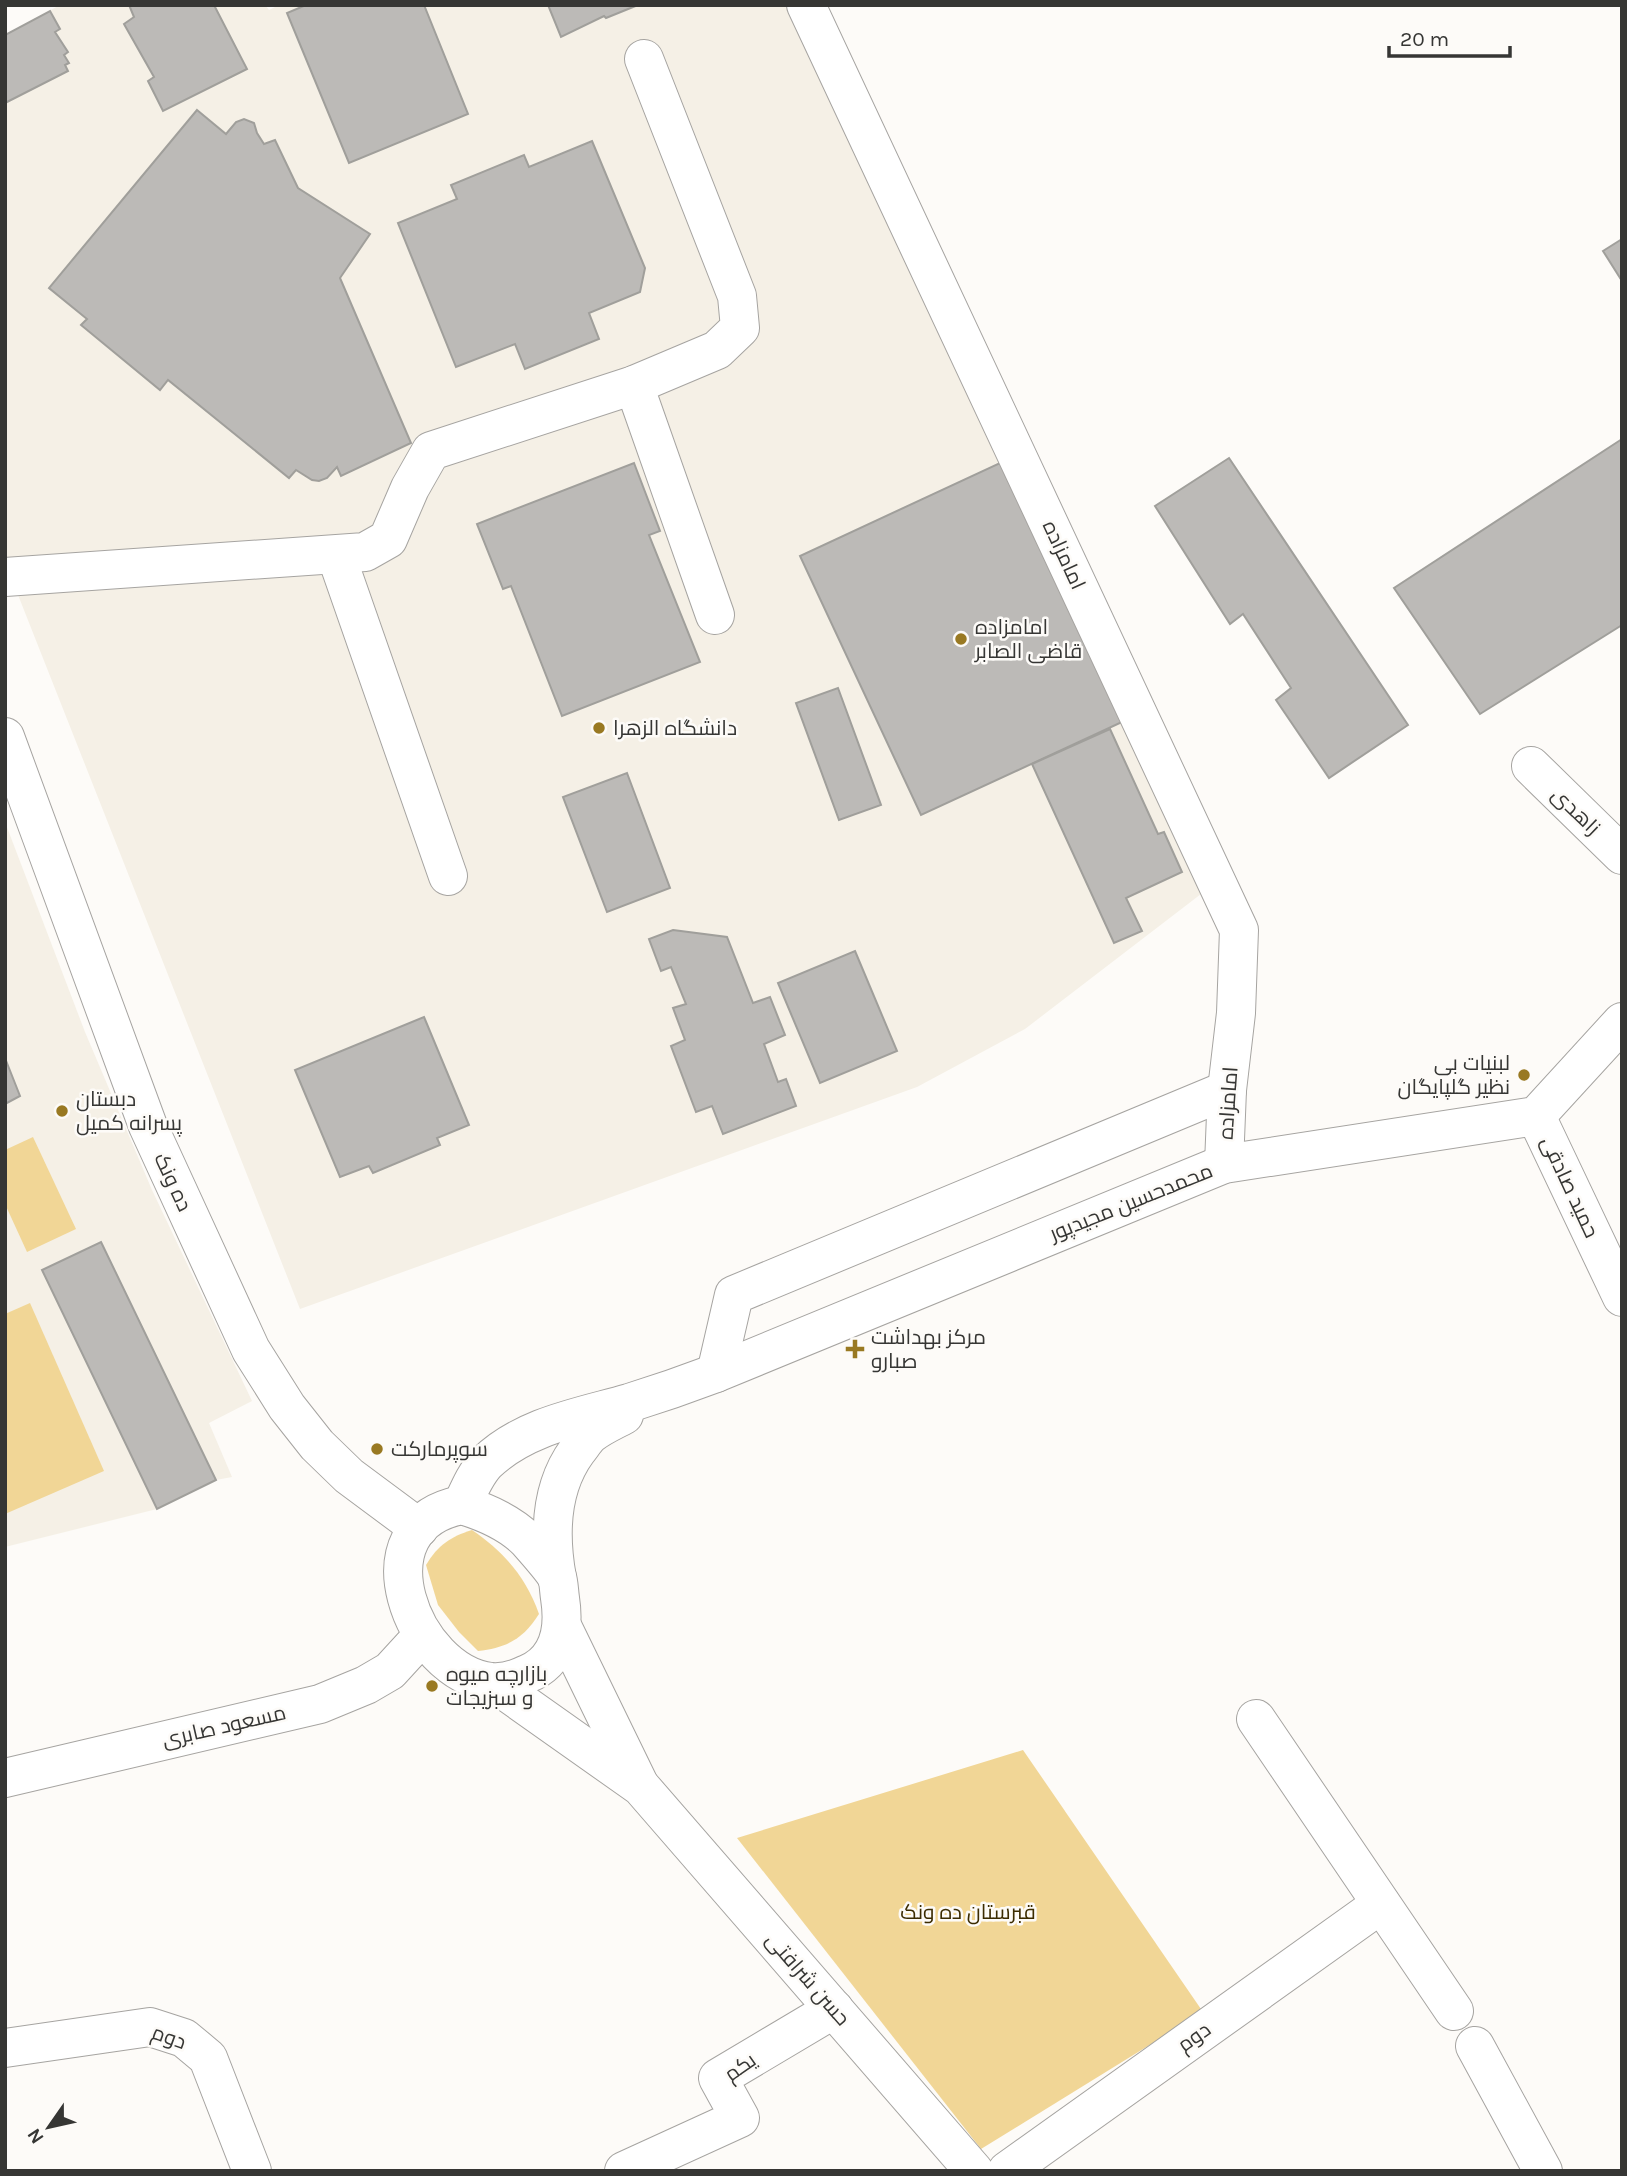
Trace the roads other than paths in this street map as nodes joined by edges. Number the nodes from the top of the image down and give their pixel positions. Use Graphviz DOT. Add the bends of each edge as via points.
graph roads {
  1 [pos="806,5"];
  2 [pos="644,58"];
  3 [pos="634,385"];
  4 [pos="336,555"];
  5 [pos="5,578"];
  6 [pos="715,615"];
  7 [pos="5,737"];
  8 [pos="1531,766"];
  9 [pos="1622,855"];
  10 [pos="449,876"];
  11 [pos="1622,1022"];
  12 [pos="1227,1090"];
  13 [pos="1536,1116"];
  14 [pos="1224,1164"];
  15 [pos="1622,1297"];
  16 [pos="716,1373"];
  17 [pos="666,1392"];
  18 [pos="462,1505"];
  19 [pos="419,1528"];
  20 [pos="557,1577"];
  21 [pos="562,1626"];
  22 [pos="424,1635"];
  23 [pos="494,1683"];
  24 [pos="1256,1719"];
  25 [pos="5,1778"];
  26 [pos="641,1787"];
  27 [pos="1381,1904"];
  28 [pos="834,2010"];
  29 [pos="1454,2011"];
  30 [pos="1475,2046"];
  31 [pos="5,2048"];
  32 [pos="253,2171"];
  33 [pos="624,2171"];
  34 [pos="975,2171"];
  35 [pos="1007,2171"];
  36 [pos="1543,2171"];
  1 -- 12 [label="street, امامزاده" via="1239,930"];
  2 -- 3 [label="street" via="737,296 740,328 718,350"];
  3 -- 4 [label="street" via="431,451 388,538 365,552"];
  3 -- 6 [label="street"];
  4 -- 5 [label="street"];
  4 -- 10 [label="street"];
  7 -- 19 [label="street, ده ونک" via="148,1126 251,1350 317,1445 349,1476"];
  8 -- 9 [label="street, زاهدی"];
  11 -- 13 [label="street"];
  12 -- 14 [label="street, امامزاده"];
  12 -- 16 [label="street" via="734,1295"];
  13 -- 14 [label="street, محمدحسین مجیدپور"];
  13 -- 15 [label="street, حمید صادقی"];
  14 -- 16 [label="street, محمدحسین مجیدپور"];
  16 -- 17 [label="street, محمدحسین مجیدپور"];
  17 -- 18 [label="street" via="537,1429 515,1441 484,1465"];
  17 -- 20 [label="street" via="589,1435 571,1460 561,1479 554,1513 551,1548"];
  18 -- 19 [label="street" via="433,1516"];
  18 -- 20 [label="street" via="490,1514 526,1539"];
  19 -- 22 [label="street" via="408,1542 402,1580"];
  20 -- 21 [label="street"];
  21 -- 23 [label="street" via="551,1657 531,1672"];
  21 -- 26 [label="street"];
  22 -- 23 [label="street" via="460,1672"];
  22 -- 25 [label="street, مسعود صابری" via="390,1671 320,1704"];
  23 -- 26 [label="street"];
  24 -- 27 [label="street"];
  26 -- 28 [label="street, حسن شرافتی"];
  27 -- 29 [label="street"];
  27 -- 35 [label="street, دوم"];
  28 -- 33 [label="street, یکم" via="718,2078 740,2118"];
  28 -- 34 [label="street, حسن شرافتی"];
  30 -- 36 [label="street"];
  31 -- 32 [label="street, دوم" via="150,2027 184,2038 208,2058"];
}
